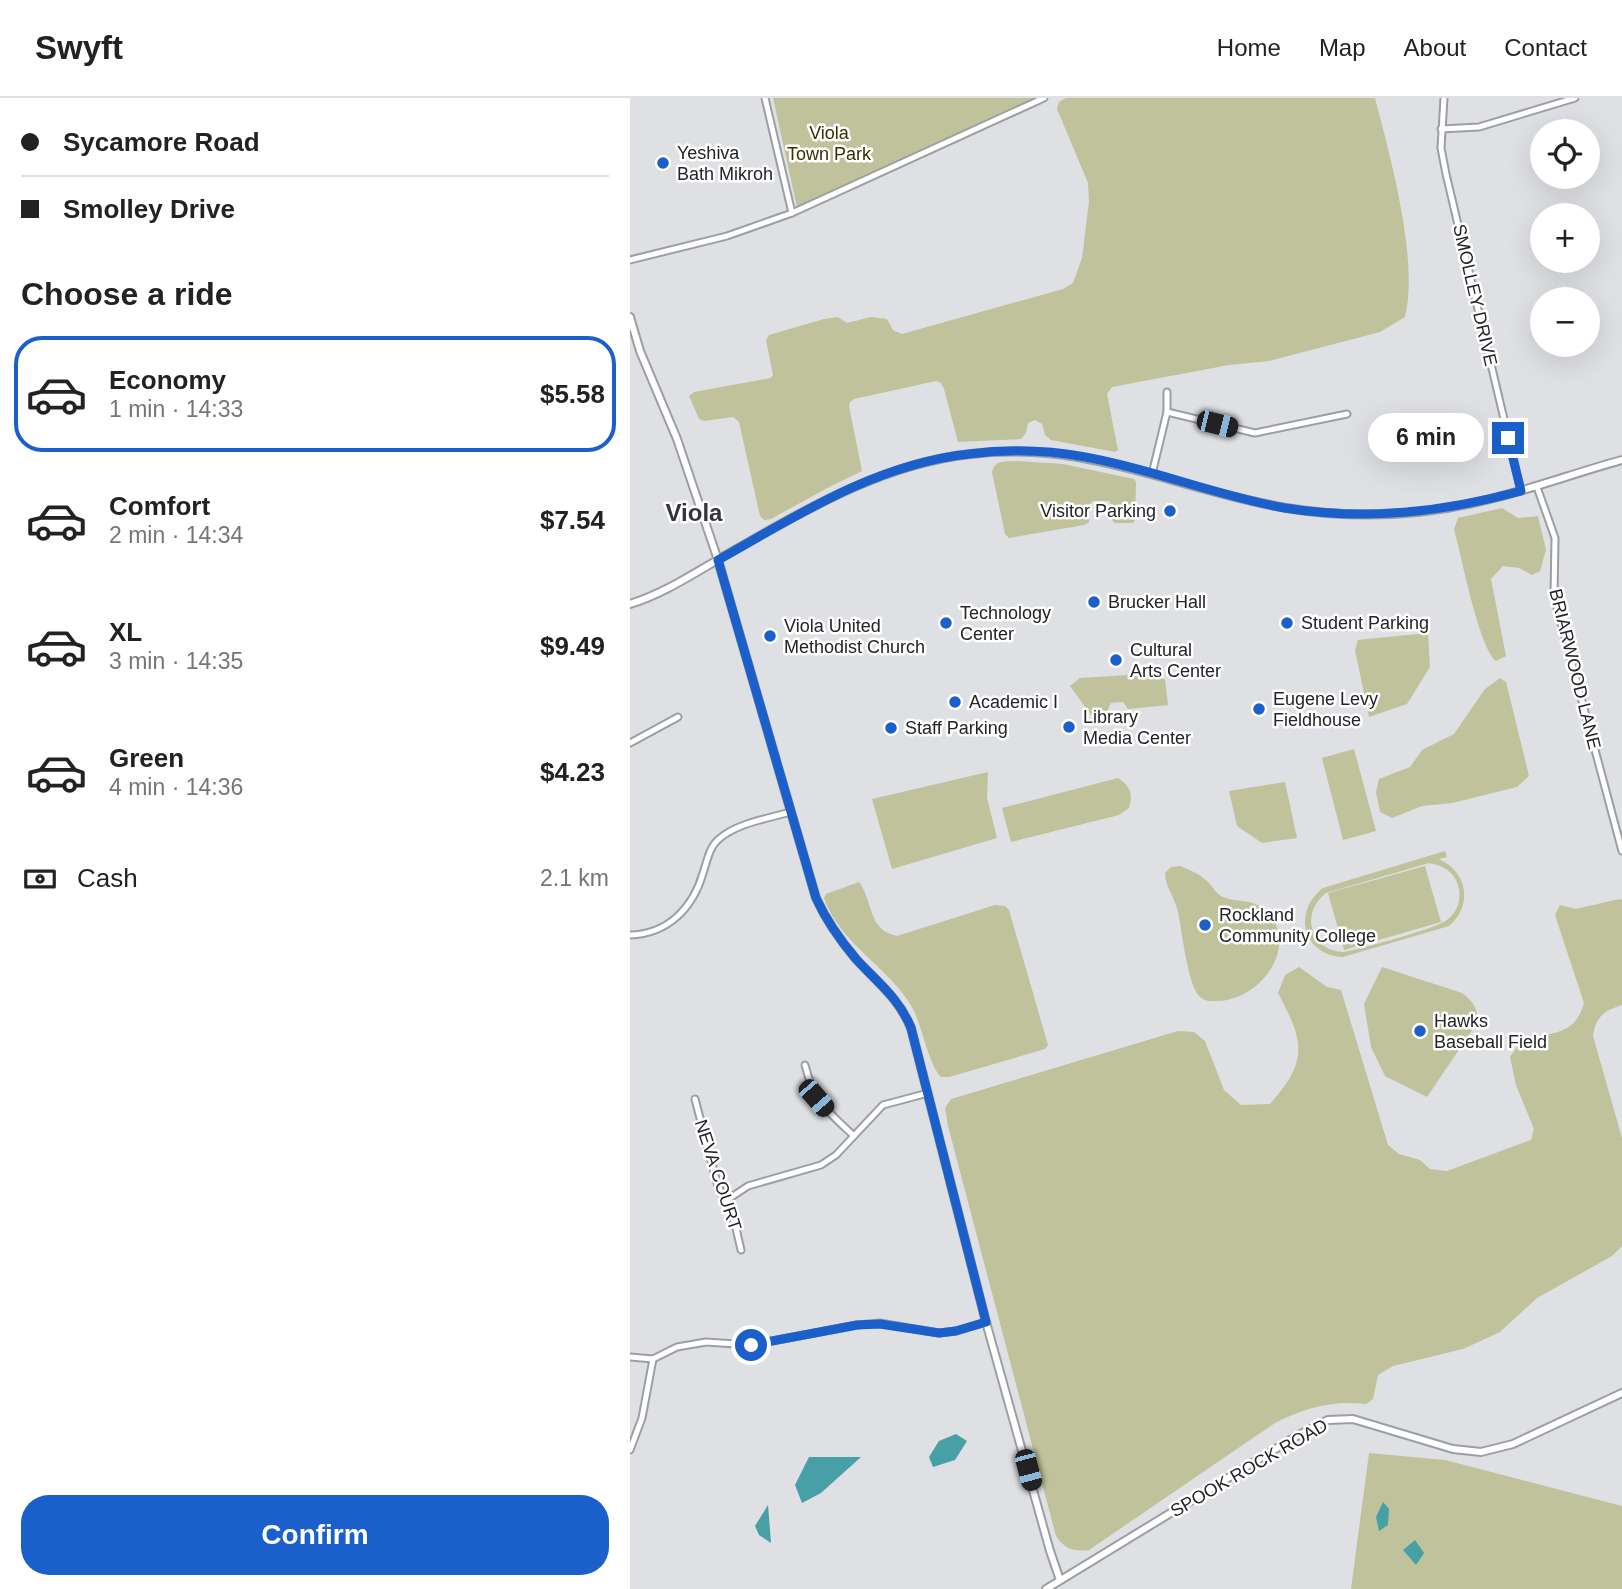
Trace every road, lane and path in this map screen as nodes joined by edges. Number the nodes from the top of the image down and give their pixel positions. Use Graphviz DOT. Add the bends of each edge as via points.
graph roads {
  1 [pos="765,98"];
  2 [pos="1044,98"];
  3 [pos="1444,98"];
  4 [pos="1575,98"];
  5 [pos="1441,129"];
  6 [pos="792,213"];
  7 [pos="630,260"];
  8 [pos="630,318"];
  9 [pos="1167,392"];
  10 [pos="1167,412"];
  11 [pos="1347,414"];
  12 [pos="1622,460"];
  13 [pos="1152,474"];
  14 [pos="1537,487"];
  15 [pos="1521,491"];
  16 [pos="718,560"];
  17 [pos="630,604"];
  18 [pos="678,718"];
  19 [pos="630,743"];
  20 [pos="790,812"];
  21 [pos="1622,851"];
  22 [pos="630,935"];
  23 [pos="805,1065"];
  24 [pos="928,1093"];
  25 [pos="695,1099"];
  26 [pos="853,1136"];
  27 [pos="726,1200"];
  28 [pos="741,1250"];
  29 [pos="986,1322"];
  30 [pos="630,1357"];
  31 [pos="653,1359"];
  32 [pos="1622,1393"];
  33 [pos="630,1450"];
  34 [pos="1060,1580"];
  35 [pos="1046,1589"];
  1 -- 6 [label="street"];
  2 -- 6 [label="street"];
  3 -- 5 [label="street, SMOLLEY DRIVE"];
  4 -- 5 [label="street" via="1479,127"];
  5 -- 15 [label="street, SMOLLEY DRIVE" via="1446,174"];
  6 -- 7 [label="street" via="727,236"];
  8 -- 16 [label="street"];
  9 -- 10 [label="street"];
  10 -- 11 [label="street" via="1255,433"];
  10 -- 13 [label="street"];
  12 -- 14 [label="street"];
  13 -- 15 [label="street" via="1269,504 1359,514 1451,508"];
  13 -- 16 [label="street" via="1085,457 1035,451 930,460 844,491"];
  14 -- 15 [label="street"];
  14 -- 21 [label="street, BRIARWOOD LANE" via="1555,538 1554,596"];
  16 -- 17 [label="street"];
  16 -- 20 [label="street"];
  18 -- 19 [label="street"];
  20 -- 22 [label="street" via="716,841 697,892 681,915 657,930"];
  20 -- 24 [label="street" via="822,910 855,957 901,1006"];
  23 -- 26 [label="street" via="816,1098"];
  24 -- 26 [label="street" via="883,1105"];
  24 -- 29 [label="street"];
  25 -- 27 [label="street, NEVA COURT"];
  26 -- 27 [label="street" via="821,1165 748,1186"];
  27 -- 28 [label="street, NEVA COURT"];
  29 -- 31 [label="street" via="939,1333 857,1325 751,1345 706,1342 677,1347"];
  29 -- 34 [label="street"];
  30 -- 31 [label="street"];
  31 -- 33 [label="street" via="642,1418"];
  32 -- 34 [label="street, SPOOK ROCK ROAD" via="1513,1444 1481,1452 1442,1447 1362,1420 1328,1420"];
  34 -- 35 [label="street, SPOOK ROCK ROAD"];
}
